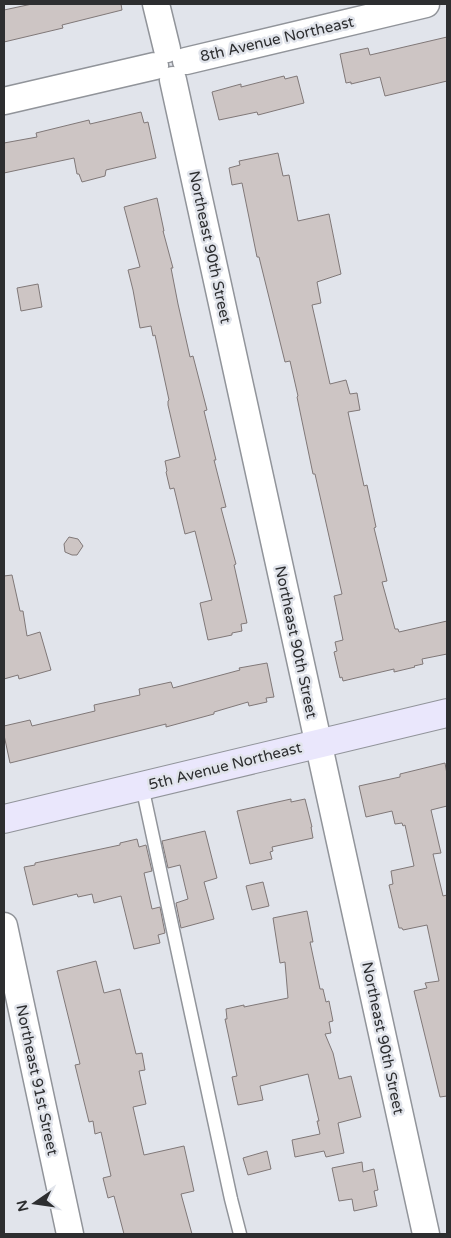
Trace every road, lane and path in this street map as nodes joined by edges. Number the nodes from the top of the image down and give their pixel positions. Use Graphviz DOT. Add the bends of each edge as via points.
graph roads {
  1 [pos="156,4"];
  2 [pos="426,4"];
  3 [pos="170,64"];
  4 [pos="4,101"];
  5 [pos="447,713"];
  6 [pos="318,743"];
  7 [pos="142,786"];
  8 [pos="4,819"];
  9 [pos="4,926"];
  10 [pos="70,1234"];
  11 [pos="240,1234"];
  12 [pos="426,1234"];
  1 -- 3 [label="street, Northeast 90th Street"];
  2 -- 3 [label="street, 8th Avenue Northeast"];
  3 -- 4 [label="street, 8th Avenue Northeast"];
  3 -- 6 [label="street, Northeast 90th Street"];
  5 -- 6 [label="main road, 5th Avenue Northeast"];
  6 -- 7 [label="main road, 5th Avenue Northeast"];
  6 -- 12 [label="street, Northeast 90th Street"];
  7 -- 8 [label="main road, 5th Avenue Northeast"];
  7 -- 11 [label="lane"];
  9 -- 10 [label="street, Northeast 91st Street"];
}
